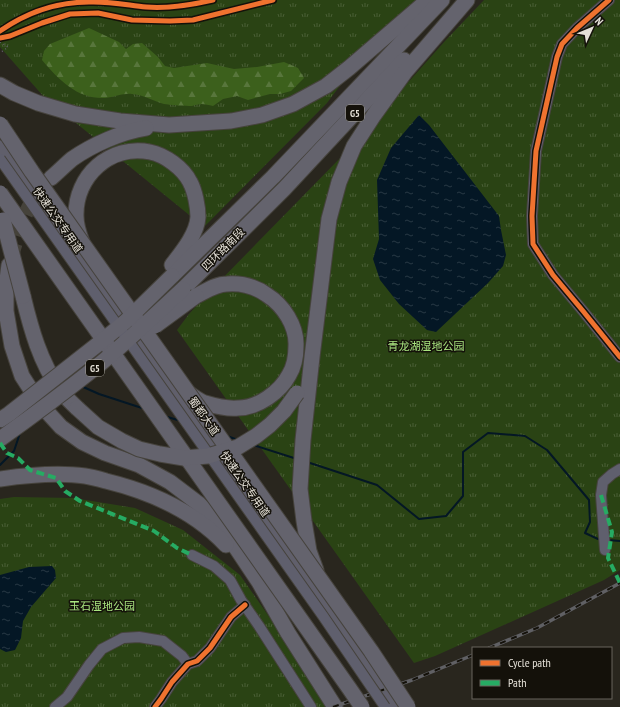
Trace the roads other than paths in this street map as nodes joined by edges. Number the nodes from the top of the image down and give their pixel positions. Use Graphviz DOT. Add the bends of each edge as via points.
graph roads {
  1 [pos="428,0"];
  2 [pos="442,0"];
  3 [pos="462,0"];
  4 [pos="467,0"];
  5 [pos="609,0"];
  6 [pos="421,30"];
  7 [pos="0,85"];
  8 [pos="0,124"];
  9 [pos="168,125"];
  10 [pos="0,130"];
  11 [pos="0,147"];
  12 [pos="0,158"];
  13 [pos="51,178"];
  14 [pos="0,183"];
  15 [pos="0,193"];
  16 [pos="2,216"];
  17 [pos="87,254"];
  18 [pos="9,265"];
  19 [pos="172,270"];
  20 [pos="190,292"];
  21 [pos="312,357"];
  22 [pos="620,358"];
  23 [pos="181,389"];
  24 [pos="0,420"];
  25 [pos="0,439"];
  26 [pos="620,469"];
  27 [pos="0,479"];
  28 [pos="604,550"];
  29 [pos="192,556"];
  30 [pos="259,582"];
  31 [pos="324,594"];
  32 [pos="245,605"];
  33 [pos="188,664"];
  34 [pos="55,707"];
  35 [pos="154,707"];
  36 [pos="311,707"];
  37 [pos="335,707"];
  38 [pos="362,707"];
  39 [pos="367,707"];
  40 [pos="386,707"];
  41 [pos="394,707"];
  42 [pos="404,707"];
  43 [pos="408,707"];
  1 -- 6 [label="highway"];
  2 -- 6 [label="highway, G5"];
  3 -- 6 [label="highway, G5"];
  4 -- 6 [label="highway"];
  5 -- 22 [label="street" via="562,44 557,58 536,151 532,216 533,244 553,275"];
  6 -- 9 [label="highway" via="349,68 326,86 293,104 262,115 231,121"];
  6 -- 19 [label="highway, 四环路南段 / G5" via="273,177"];
  6 -- 20 [label="highway, 四环路南段 / G5" via="284,189"];
  6 -- 21 [label="highway" via="405,72 354,146 340,182 329,219"];
  7 -- 9 [label="highway" via="14,94 75,114 120,122"];
  8 -- 43 [label="highway, 蜀都大道, bridge"];
  9 -- 13 [label="highway" via="124,133 97,144 71,160"];
  10 -- 17 [label="highway"];
  11 -- 41 [label="main road"];
  12 -- 40 [label="street, 快速公交专用道, bridge"];
  14 -- 39 [label="main road"];
  15 -- 38 [label="highway, bridge"];
  16 -- 21 [label="highway, bridge" via="29,321 48,371 61,391 98,427 139,449 184,458 208,456 238,447 256,436 284,411 297,393"];
  17 -- 19 [label="highway" via="76,216 77,199 82,184 105,160 133,151 150,152 166,158 179,168 190,182 196,198 198,218 194,232"];
  17 -- 23 [label="highway"];
  18 -- 30 [label="highway" via="6,312 12,346 22,376 40,404 61,427 82,442 152,472 199,504 218,523"];
  19 -- 24 [label="highway, 四环路南段 / G5, bridge" via="124,322"];
  20 -- 23 [label="highway" via="226,284 253,288 268,295 288,317 294,330 295,359 290,374 281,386 268,398 253,406 239,409 222,407 204,402"];
  20 -- 25 [label="highway, 四环路南段 / G5, bridge"];
  21 -- 31 [label="highway" via="300,489 309,551"];
  23 -- 31 [label="highway"];
  26 -- 28 [label="street" via="603,482 601,495"];
  27 -- 30 [label="highway" via="58,474 86,476 124,485 157,497 187,513 218,537"];
  29 -- 32 [label="street" via="214,566 230,580"];
  30 -- 37 [label="highway"];
  31 -- 42 [label="highway"];
  32 -- 33 [label="street" via="230,616 210,648 197,661"];
  32 -- 36 [label="street"];
  33 -- 34 [label="street" via="163,641 139,637 123,638 102,649 67,697"];
  33 -- 35 [label="street"];
}
